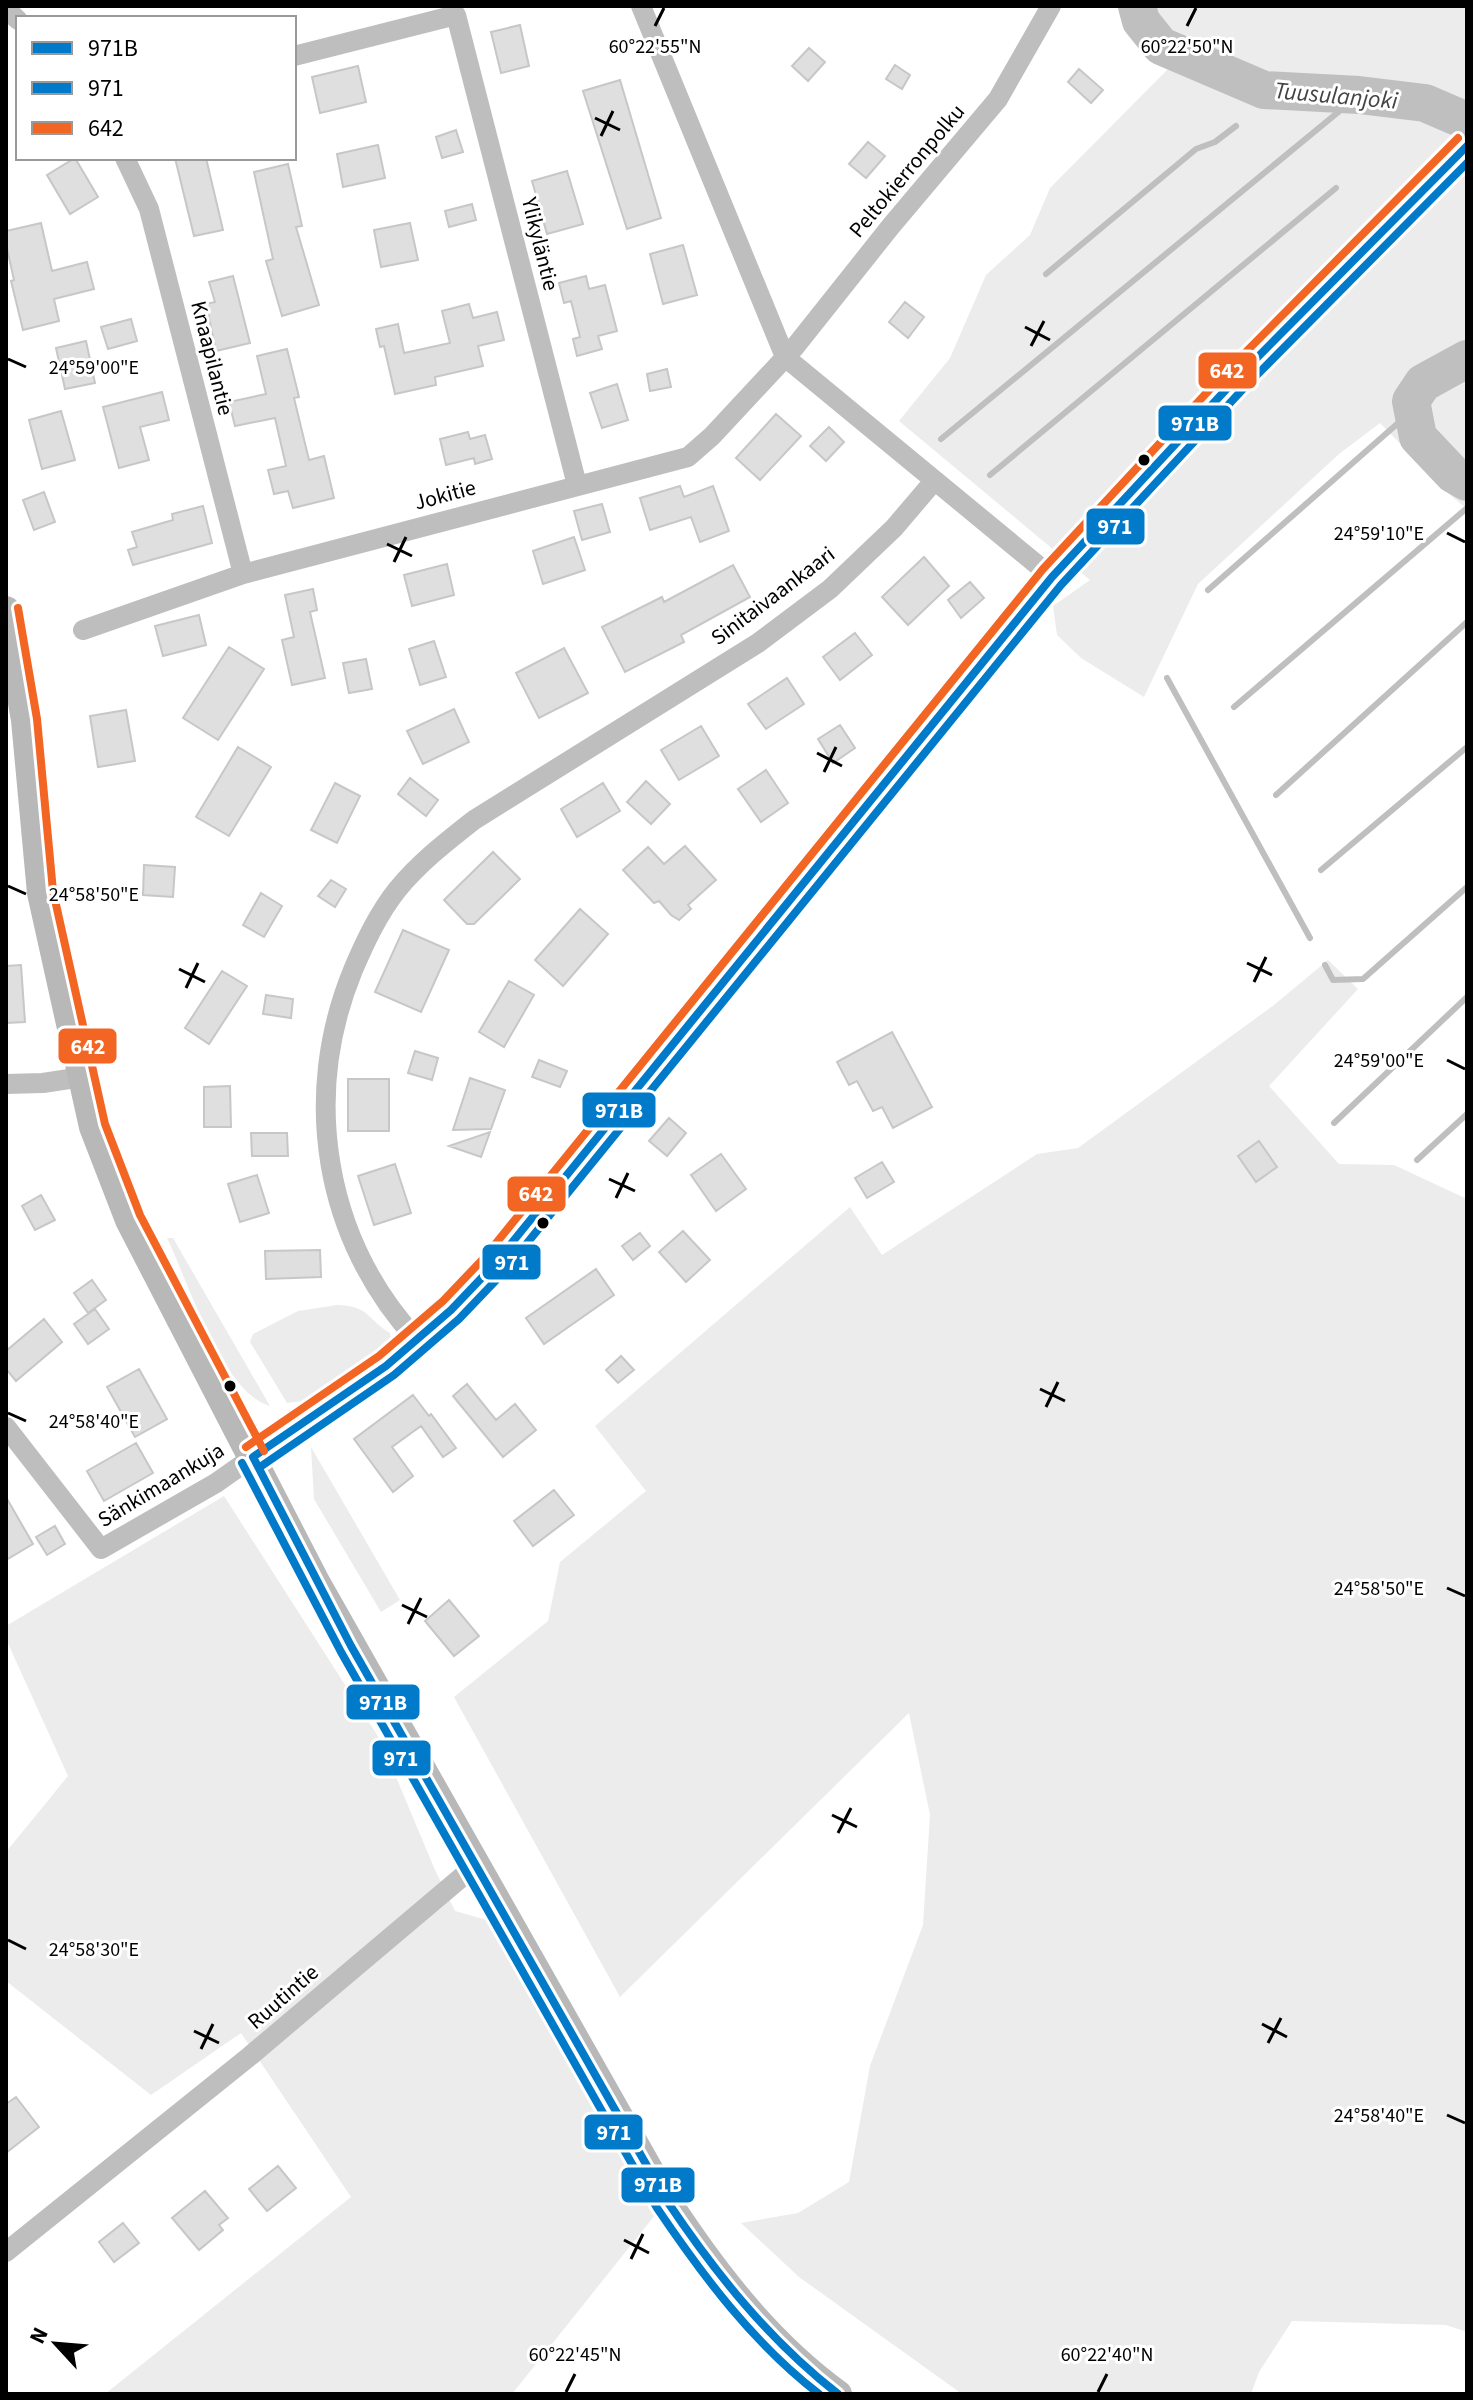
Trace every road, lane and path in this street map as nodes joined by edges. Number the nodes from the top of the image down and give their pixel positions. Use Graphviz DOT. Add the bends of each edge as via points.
graph roads {
  1 [pos="641,6"];
  2 [pos="1051,6"];
  3 [pos="296,55"];
  4 [pos="1464,150"];
  5 [pos="126,160"];
  6 [pos="785,357"];
  7 [pos="934,481"];
  8 [pos="577,485"];
  9 [pos="243,574"];
  10 [pos="1052,577"];
  11 [pos="6,610"];
  12 [pos="83,630"];
  13 [pos="82,1077"];
  14 [pos="6,1084"];
  15 [pos="417,1340"];
  16 [pos="6,1427"];
  17 [pos="253,1457"];
  18 [pos="476,1865"];
  19 [pos="6,2252"];
  20 [pos="838,2394"];
  1 -- 6 [label="street"];
  2 -- 6 [label="street, Peltokierronpolku" via="998,99"];
  3 -- 8 [label="street, Ylikyläntie" via="456,15"];
  4 -- 10 [label="main road" via="1234,381"];
  5 -- 9 [label="street, Knaapilantie" via="149,209"];
  6 -- 7 [label="street"];
  6 -- 8 [label="street, Jokitie" via="688,457"];
  7 -- 10 [label="street"];
  7 -- 15 [label="street, Sinitaivaankaari" via="830,589 758,643 474,820 434,851 396,891 367,938 341,1001 330,1046 325,1107 330,1173 361,1261"];
  8 -- 9 [label="street, Jokitie"];
  9 -- 12 [label="street, Jokitie"];
  10 -- 15 [label="main road" via="493,1266"];
  11 -- 13 [label="main road" via="25,720 41,893"];
  13 -- 14 [label="street"];
  13 -- 17 [label="main road" via="93,1127 129,1220"];
  15 -- 17 [label="main road"];
  16 -- 17 [label="street, Sänkimaankuja" via="101,1549"];
  17 -- 18 [label="main road" via="316,1582"];
  18 -- 19 [label="street, Ruutintie"];
  18 -- 20 [label="main road" via="703,2256 760,2325"];
}
